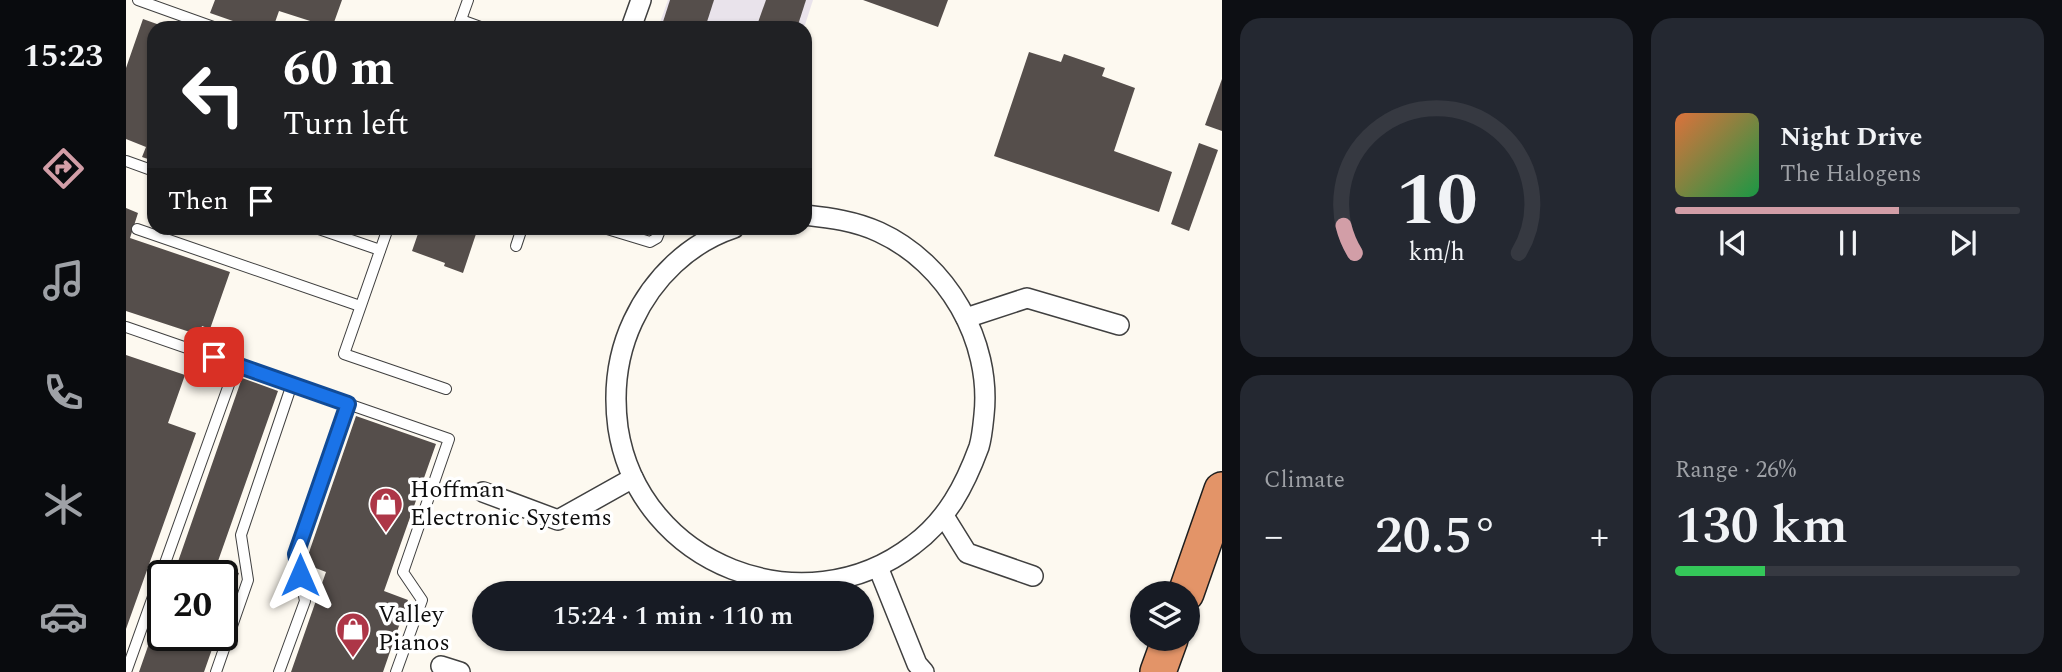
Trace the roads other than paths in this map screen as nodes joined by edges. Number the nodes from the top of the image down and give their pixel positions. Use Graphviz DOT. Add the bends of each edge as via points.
graph roads {
  1 [pos="138,0"];
  2 [pos="468,0"];
  3 [pos="641,0"];
  4 [pos="196,21"];
  5 [pos="461,21"];
  6 [pos="634,21"];
  7 [pos="126,161"];
  8 [pos="147,168"];
  9 [pos="812,216"];
  10 [pos="137,229"];
  11 [pos="147,232"];
  12 [pos="154,235"];
  13 [pos="336,235"];
  14 [pos="385,235"];
  15 [pos="520,235"];
  16 [pos="627,235"];
  17 [pos="658,235"];
  18 [pos="714,235"];
  19 [pos="516,246"];
  20 [pos="380,250"];
  21 [pos="360,306"];
  22 [pos="967,318"];
  23 [pos="1119,325"];
  24 [pos="126,327"];
  25 [pos="236,365"];
  26 [pos="292,384"];
  27 [pos="446,389"];
  28 [pos="348,404"];
  29 [pos="633,478"];
  30 [pos="1222,490"];
  31 [pos="482,492"];
  32 [pos="944,516"];
  33 [pos="877,567"];
  34 [pos="1033,576"];
  35 [pos="1190,581"];
  36 [pos="1166,651"];
  37 [pos="441,666"];
  38 [pos="126,672"];
  39 [pos="216,672"];
  40 [pos="279,672"];
  41 [pos="396,672"];
  42 [pos="460,672"];
  43 [pos="924,672"];
  44 [pos="1158,672"];
  1 -- 4 [label="lane"];
  2 -- 5 [label="lane"];
  3 -- 6 [label="street"];
  7 -- 8 [label="lane"];
  9 -- 22 [label="street" via="841,219 880,232 915,254 944,283"];
  10 -- 11 [label="lane"];
  12 -- 21 [label="lane"];
  13 -- 20 [label="lane"];
  14 -- 20 [label="lane"];
  15 -- 19 [label="lane"];
  16 -- 17 [label="lane" via="650,242"];
  18 -- 29 [label="street" via="662,275 625,337 615,408"];
  20 -- 21 [label="lane"];
  21 -- 27 [label="lane" via="344,354"];
  22 -- 23 [label="street" via="1027,298"];
  22 -- 32 [label="street" via="981,358 985,400 981,441 967,481"];
  24 -- 25 [label="lane"];
  25 -- 26 [label="lane"];
  25 -- 38 [label="lane"];
  26 -- 28 [label="lane"];
  26 -- 39 [label="lane" via="241,535 248,580"];
  28 -- 40 [label="lane" via="296,554 305,601"];
  28 -- 41 [label="lane" via="449,439 403,572 422,600"];
  29 -- 31 [label="street" via="558,520"];
  29 -- 33 [label="street" via="652,509 676,535 705,557 737,572 772,582 808,583 843,579"];
  30 -- 35 [label="highway"];
  32 -- 33 [label="street" via="914,545"];
  32 -- 34 [label="street" via="967,553"];
  33 -- 43 [label="street"];
  36 -- 44 [label="highway"];
  37 -- 42 [label="street"];
}
